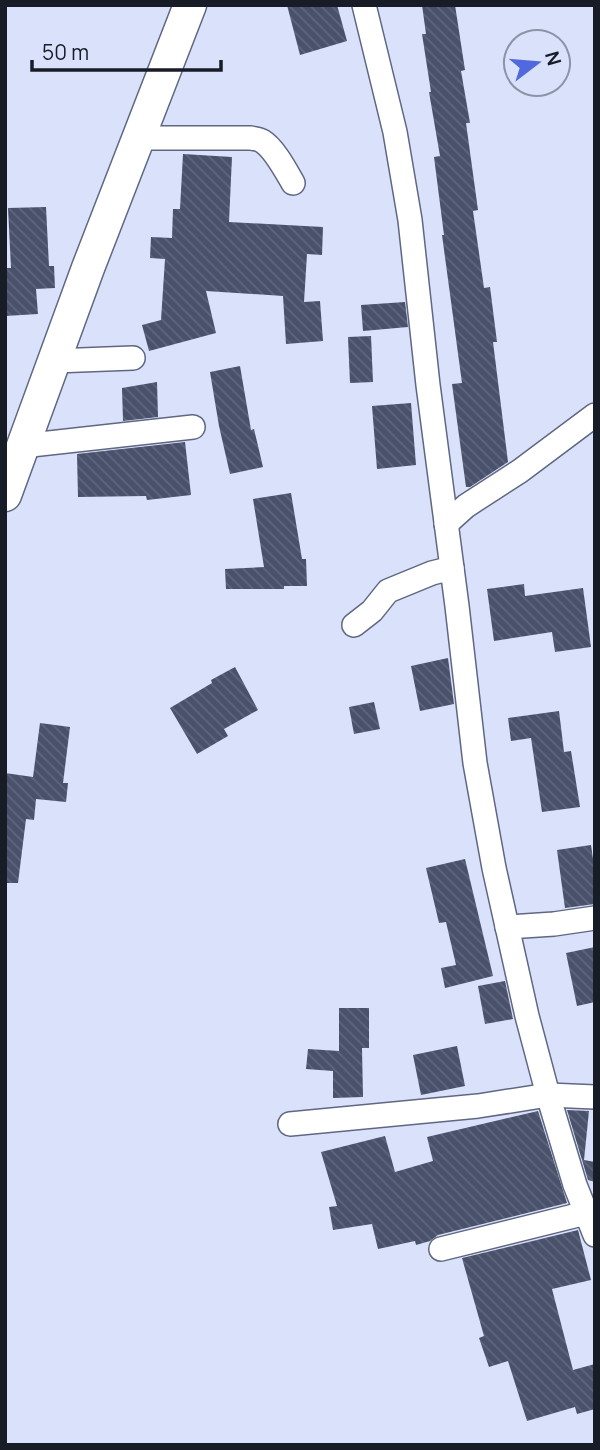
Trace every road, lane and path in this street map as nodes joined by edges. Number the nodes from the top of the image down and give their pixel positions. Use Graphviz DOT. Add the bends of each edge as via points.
graph roads {
  1 [pos="191,5"];
  2 [pos="364,5"];
  3 [pos="139,138"];
  4 [pos="293,183"];
  5 [pos="133,358"];
  6 [pos="54,361"];
  7 [pos="595,415"];
  8 [pos="193,427"];
  9 [pos="22,446"];
  10 [pos="5,495"];
  11 [pos="446,524"];
  12 [pos="452,568"];
  13 [pos="354,625"];
  14 [pos="595,918"];
  15 [pos="507,927"];
  16 [pos="548,1095"];
  17 [pos="595,1097"];
  18 [pos="290,1124"];
  19 [pos="586,1213"];
  20 [pos="595,1235"];
  21 [pos="441,1249"];
  1 -- 3 [label="street"];
  2 -- 11 [label="street" via="396,132 410,220"];
  3 -- 4 [label="street" via="262,141"];
  3 -- 6 [label="street"];
  5 -- 6 [label="street"];
  6 -- 9 [label="street"];
  7 -- 11 [label="street"];
  8 -- 9 [label="street"];
  9 -- 10 [label="street"];
  11 -- 12 [label="street"];
  12 -- 13 [label="street" via="388,592"];
  12 -- 15 [label="street" via="475,763"];
  14 -- 15 [label="street"];
  15 -- 16 [label="street"];
  16 -- 17 [label="street"];
  16 -- 18 [label="street"];
  16 -- 19 [label="street"];
  19 -- 20 [label="street"];
  19 -- 21 [label="street"];
}
